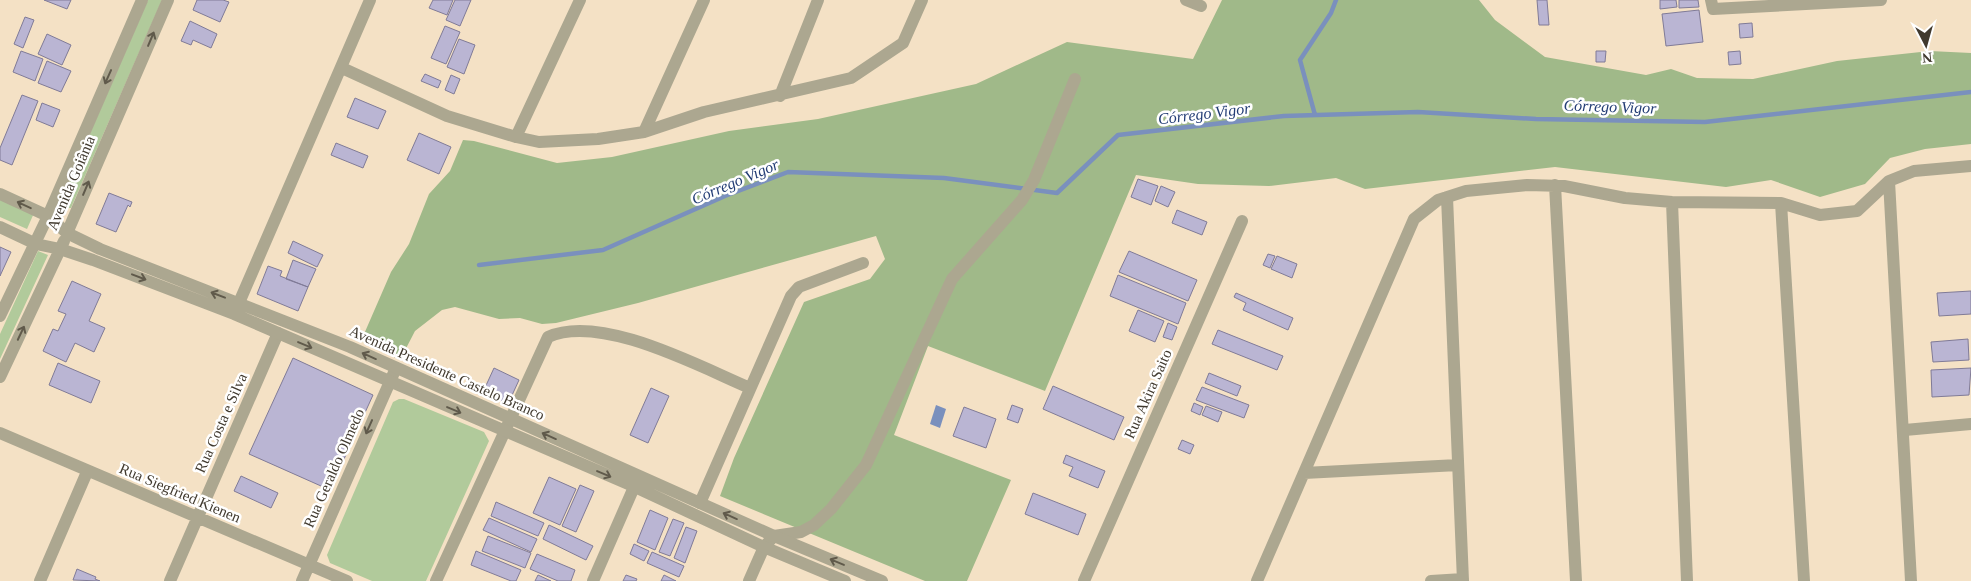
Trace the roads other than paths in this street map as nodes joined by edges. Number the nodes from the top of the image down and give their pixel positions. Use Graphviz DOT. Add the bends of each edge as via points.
graph roads {
  1 [pos="142,0"];
  2 [pos="168,0"];
  3 [pos="370,0"];
  4 [pos="580,0"];
  5 [pos="704,0"];
  6 [pos="818,0"];
  7 [pos="922,0"];
  8 [pos="1186,0"];
  9 [pos="1711,0"];
  10 [pos="1869,0"];
  11 [pos="1881,0"];
  12 [pos="1750,3"];
  13 [pos="1201,6"];
  14 [pos="342,68"];
  15 [pos="1075,79"];
  16 [pos="780,96"];
  17 [pos="644,132"];
  18 [pos="516,137"];
  19 [pos="1971,166"];
  20 [pos="1889,181"];
  21 [pos="1555,185"];
  22 [pos="0,194"];
  23 [pos="1447,197"];
  24 [pos="1672,202"];
  25 [pos="1781,203"];
  26 [pos="48,216"];
  27 [pos="1242,221"];
  28 [pos="0,227"];
  29 [pos="67,233"];
  30 [pos="36,244"];
  31 [pos="60,248"];
  32 [pos="863,263"];
  33 [pos="236,308"];
  34 [pos="0,316"];
  35 [pos="278,333"];
  36 [pos="396,368"];
  37 [pos="0,377"];
  38 [pos="389,382"];
  39 [pos="750,388"];
  40 [pos="510,418"];
  41 [pos="1971,424"];
  42 [pos="504,430"];
  43 [pos="1905,430"];
  44 [pos="0,433"];
  45 [pos="1458,465"];
  46 [pos="87,472"];
  47 [pos="1304,473"];
  48 [pos="636,481"];
  49 [pos="700,503"];
  50 [pos="197,518"];
  51 [pos="774,536"];
  52 [pos="764,547"];
  53 [pos="310,564"];
  54 [pos="1463,580"];
  55 [pos="40,581"];
  56 [pos="170,581"];
  57 [pos="302,581"];
  58 [pos="347,581"];
  59 [pos="436,581"];
  60 [pos="593,581"];
  61 [pos="749,581"];
  62 [pos="845,581"];
  63 [pos="882,581"];
  64 [pos="1084,581"];
  65 [pos="1257,581"];
  66 [pos="1431,581"];
  67 [pos="1576,581"];
  68 [pos="1687,581"];
  69 [pos="1804,581"];
  70 [pos="1911,581"];
  1 -- 26 [label="street, Avenida Goiânia, one-way"];
  29 -- 2 [label="street, Avenida Goiânia, one-way"];
  3 -- 14 [label="street"];
  4 -- 18 [label="street"];
  5 -- 17 [label="street"];
  6 -- 16 [label="street"];
  7 -- 16 [label="street" via="903,43 851,78"];
  8 -- 13 [label="street"];
  9 -- 12 [label="street" via="1713,9"];
  10 -- 11 [label="street"];
  10 -- 12 [label="street"];
  14 -- 18 [label="street" via="447,116"];
  14 -- 33 [label="street"];
  15 -- 51 [label="street" via="1034,180 1022,200 952,279 866,465 814,525 801,532"];
  16 -- 17 [label="street" via="704,112"];
  17 -- 18 [label="street" via="588,140 539,142"];
  19 -- 20 [label="street" via="1914,172"];
  20 -- 25 [label="street" via="1857,211 1820,215"];
  20 -- 43 [label="street"];
  21 -- 23 [label="street" via="1466,191"];
  21 -- 24 [label="street" via="1625,198"];
  21 -- 67 [label="street"];
  26 -- 22 [label="street, Avenida Presidente Castelo Branco, one-way"];
  23 -- 45 [label="street"];
  23 -- 47 [label="street" via="1414,219"];
  24 -- 25 [label="street"];
  24 -- 68 [label="street"];
  25 -- 69 [label="street"];
  26 -- 29 [label="street, Avenida Presidente Castelo Branco"];
  26 -- 30 [label="street, Avenida Goiânia"];
  27 -- 64 [label="street, Rua Akira Saito"];
  28 -- 30 [label="street, Avenida Presidente Castelo Branco"];
  29 -- 31 [label="street, Avenida Goiânia"];
  33 -- 29 [label="street, Avenida Presidente Castelo Branco, one-way"];
  30 -- 31 [label="street, Avenida Presidente Castelo Branco"];
  30 -- 34 [label="street, Avenida Goiânia"];
  31 -- 33 [label="street, Avenida Presidente Castelo Branco, one-way"];
  37 -- 31 [label="street, Avenida Goiânia, one-way"];
  32 -- 39 [label="street" via="800,287 791,296"];
  33 -- 35 [label="street, Avenida Presidente Castelo Branco"];
  36 -- 33 [label="street, Avenida Presidente Castelo Branco, one-way"];
  35 -- 38 [label="street, Avenida Presidente Castelo Branco, one-way"];
  35 -- 50 [label="street, Rua Costa e Silva"];
  36 -- 38 [label="street, Rua Geraldo Olmedo"];
  36 -- 40 [label="street, Avenida Presidente Castelo Branco"];
  38 -- 42 [label="street, Avenida Presidente Castelo Branco, one-way"];
  38 -- 53 [label="street, Rua Geraldo Olmedo, one-way"];
  39 -- 40 [label="street" via="624,337 574,331 548,337"];
  39 -- 49 [label="street"];
  40 -- 42 [label="street"];
  48 -- 40 [label="street, Avenida Presidente Castelo Branco, one-way"];
  41 -- 43 [label="street"];
  42 -- 48 [label="street, Avenida Presidente Castelo Branco, one-way"];
  42 -- 59 [label="street"];
  43 -- 70 [label="street"];
  44 -- 46 [label="street, Rua Siegfried Kienen"];
  45 -- 47 [label="street"];
  45 -- 54 [label="street"];
  46 -- 50 [label="street, Rua Siegfried Kienen"];
  46 -- 55 [label="street"];
  47 -- 65 [label="street"];
  48 -- 49 [label="street, Avenida Presidente Castelo Branco"];
  48 -- 52 [label="street, Avenida Presidente Castelo Branco"];
  48 -- 60 [label="street"];
  51 -- 49 [label="street, Avenida Presidente Castelo Branco, one-way"];
  50 -- 53 [label="street, Rua Siegfried Kienen"];
  50 -- 56 [label="street, Rua Costa e Silva"];
  51 -- 52 [label="street"];
  63 -- 51 [label="street, Avenida Presidente Castelo Branco, one-way"];
  52 -- 61 [label="street"];
  52 -- 62 [label="street, Avenida Presidente Castelo Branco"];
  53 -- 57 [label="street, Rua Geraldo Olmedo"];
  53 -- 58 [label="street, Rua Siegfried Kienen"];
  54 -- 66 [label="street"];
}
